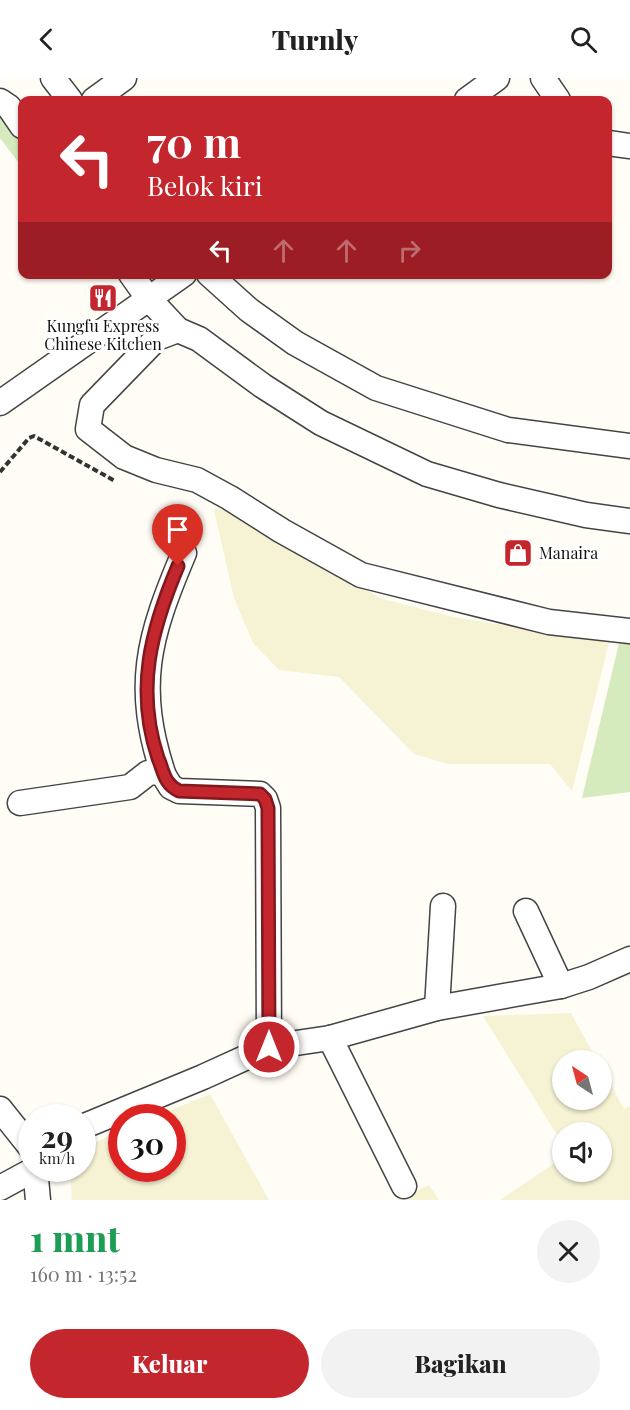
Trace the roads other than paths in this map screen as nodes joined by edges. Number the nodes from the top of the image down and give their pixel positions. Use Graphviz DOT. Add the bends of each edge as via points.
graph roads {
  1 [pos="53,78"];
  2 [pos="124,78"];
  3 [pos="498,78"];
  4 [pos="543,78"];
  5 [pos="67,96"];
  6 [pos="99,96"];
  7 [pos="472,96"];
  8 [pos="555,96"];
  9 [pos="0,101"];
  10 [pos="18,120"];
  11 [pos="612,144"];
  12 [pos="630,146"];
  13 [pos="135,279"];
  14 [pos="176,279"];
  15 [pos="215,279"];
  16 [pos="148,298"];
  17 [pos="178,330"];
  18 [pos="0,403"];
  19 [pos="630,446"];
  20 [pos="630,521"];
  21 [pos="184,553"];
  22 [pos="630,631"];
  23 [pos="164,776"];
  24 [pos="20,803"];
  25 [pos="443,906"];
  26 [pos="526,911"];
  27 [pos="630,959"];
  28 [pos="561,986"];
  29 [pos="437,1008"];
  30 [pos="330,1038"];
  31 [pos="269,1047"];
  32 [pos="0,1109"];
  33 [pos="96,1121"];
  34 [pos="18,1136"];
  35 [pos="18,1172"];
  36 [pos="36,1182"];
  37 [pos="404,1186"];
  38 [pos="0,1188"];
  39 [pos="38,1200"];
  1 -- 5 [label="street"];
  2 -- 6 [label="street"];
  3 -- 7 [label="street"];
  4 -- 8 [label="street"];
  9 -- 10 [label="street"];
  11 -- 12 [label="street"];
  13 -- 16 [label="street"];
  14 -- 16 [label="street"];
  15 -- 19 [label="street" via="295,343 376,388 508,430"];
  16 -- 17 [label="street"];
  16 -- 18 [label="street"];
  17 -- 20 [label="street" via="199,339 321,423 427,474 499,495"];
  17 -- 22 [label="street" via="158,338 92,405 88,429 124,457 197,480 361,575 549,622"];
  21 -- 23 [label="street" via="152,640 147,678 148,710"];
  23 -- 24 [label="street" via="148,773 130,787"];
  23 -- 31 [label="street" via="179,791 260,794 265,799"];
  25 -- 29 [label="street"];
  26 -- 28 [label="street"];
  27 -- 28 [label="street"];
  28 -- 29 [label="street"];
  29 -- 30 [label="street"];
  30 -- 31 [label="street"];
  30 -- 37 [label="street"];
  31 -- 33 [label="street"];
  32 -- 34 [label="street"];
  35 -- 38 [label="street"];
  36 -- 39 [label="street"];
}
